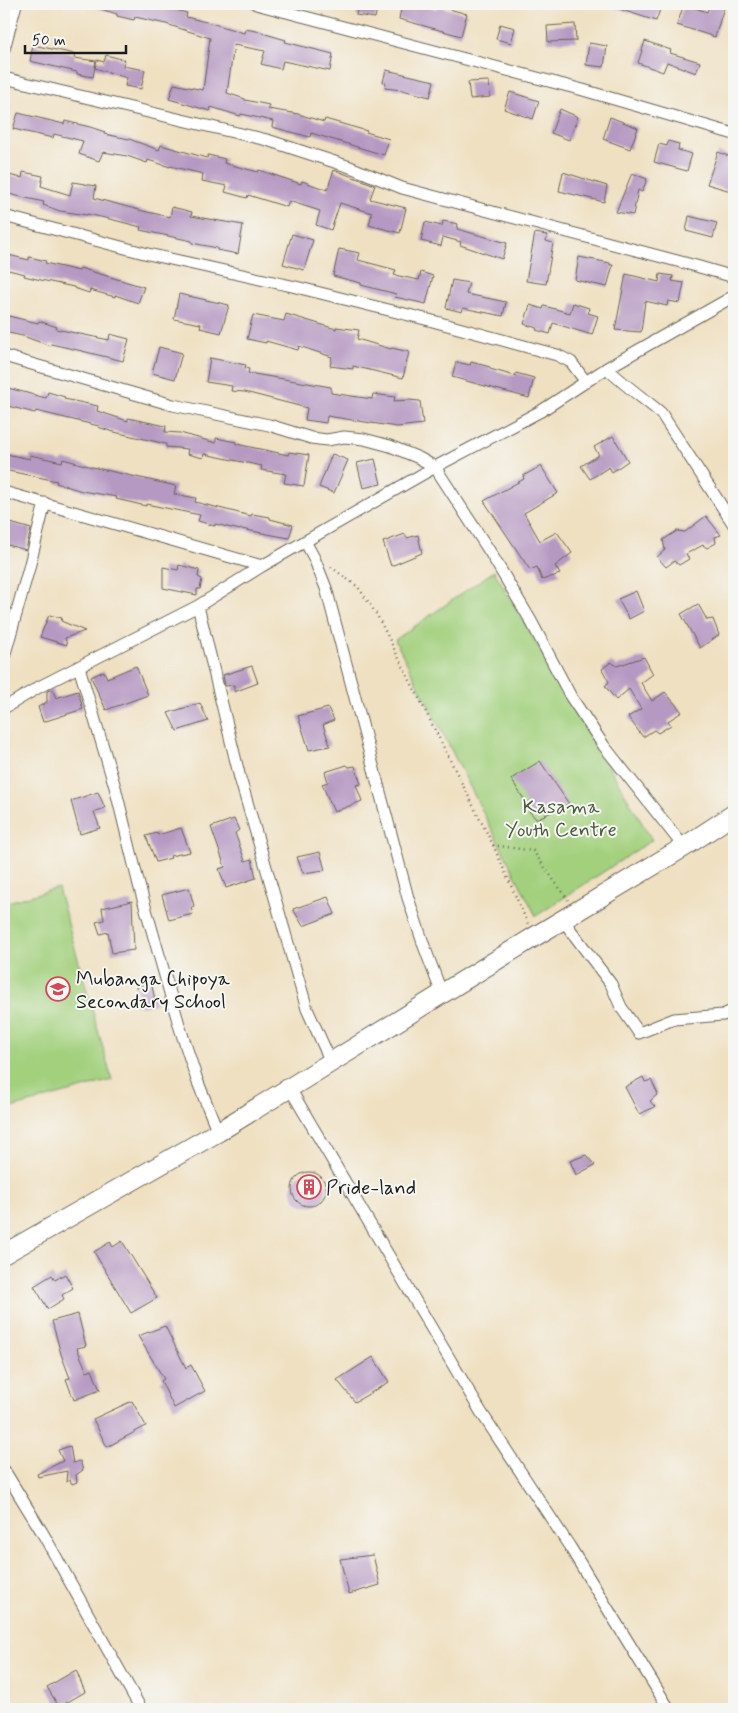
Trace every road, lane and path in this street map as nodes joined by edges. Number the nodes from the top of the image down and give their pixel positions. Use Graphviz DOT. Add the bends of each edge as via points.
graph roads {
  1 [pos="16,4"];
  2 [pos="256,4"];
  3 [pos="7,19"];
  4 [pos="4,49"];
  5 [pos="4,78"];
  6 [pos="734,134"];
  7 [pos="4,216"];
  8 [pos="734,277"];
  9 [pos="734,296"];
  10 [pos="4,356"];
  11 [pos="608,368"];
  12 [pos="586,382"];
  13 [pos="436,467"];
  14 [pos="4,492"];
  15 [pos="45,503"];
  16 [pos="734,525"];
  17 [pos="305,541"];
  18 [pos="262,566"];
  19 [pos="329,566"];
  20 [pos="198,606"];
  21 [pos="4,657"];
  22 [pos="79,667"];
  23 [pos="4,708"];
  24 [pos="734,814"];
  25 [pos="493,845"];
  26 [pos="684,847"];
  27 [pos="569,916"];
  28 [pos="534,937"];
  29 [pos="442,994"];
  30 [pos="734,1010"];
  31 [pos="331,1062"];
  32 [pos="289,1087"];
  33 [pos="218,1132"];
  34 [pos="4,1254"];
  35 [pos="4,1470"];
  36 [pos="141,1709"];
  37 [pos="668,1709"];
  1 -- 3 [label="street"];
  2 -- 6 [label="street" via="582,90"];
  3 -- 4 [label="street"];
  5 -- 8 [label="street" via="267,140 402,188"];
  7 -- 12 [label="street" via="557,355 571,362"];
  9 -- 11 [label="street"];
  10 -- 13 [label="street" via="173,405 311,438 364,439 390,446"];
  11 -- 12 [label="street"];
  11 -- 16 [label="street" via="661,413"];
  12 -- 13 [label="street" via="541,411"];
  13 -- 17 [label="street"];
  13 -- 26 [label="street" via="531,621 571,697 604,746"];
  14 -- 15 [label="street"];
  15 -- 18 [label="street"];
  15 -- 21 [label="street"];
  17 -- 18 [label="street"];
  17 -- 29 [label="street" via="326,588 408,898"];
  18 -- 20 [label="street"];
  19 -- 25 [label="path" via="358,586 377,615"];
  20 -- 22 [label="street"];
  20 -- 31 [label="street" via="240,778 307,1009"];
  22 -- 23 [label="street"];
  22 -- 33 [label="street" via="180,1028"];
  24 -- 26 [label="main road"];
  25 -- 27 [label="path" via="533,851"];
  25 -- 28 [label="path"];
  26 -- 27 [label="main road"];
  27 -- 28 [label="main road"];
  27 -- 30 [label="street" via="588,956 611,984 638,1034 674,1019 723,1015"];
  28 -- 29 [label="main road"];
  29 -- 31 [label="main road"];
  31 -- 32 [label="main road"];
  32 -- 33 [label="main road"];
  32 -- 37 [label="street" via="481,1412 570,1547"];
  33 -- 34 [label="main road"];
  35 -- 36 [label="street"];
}
